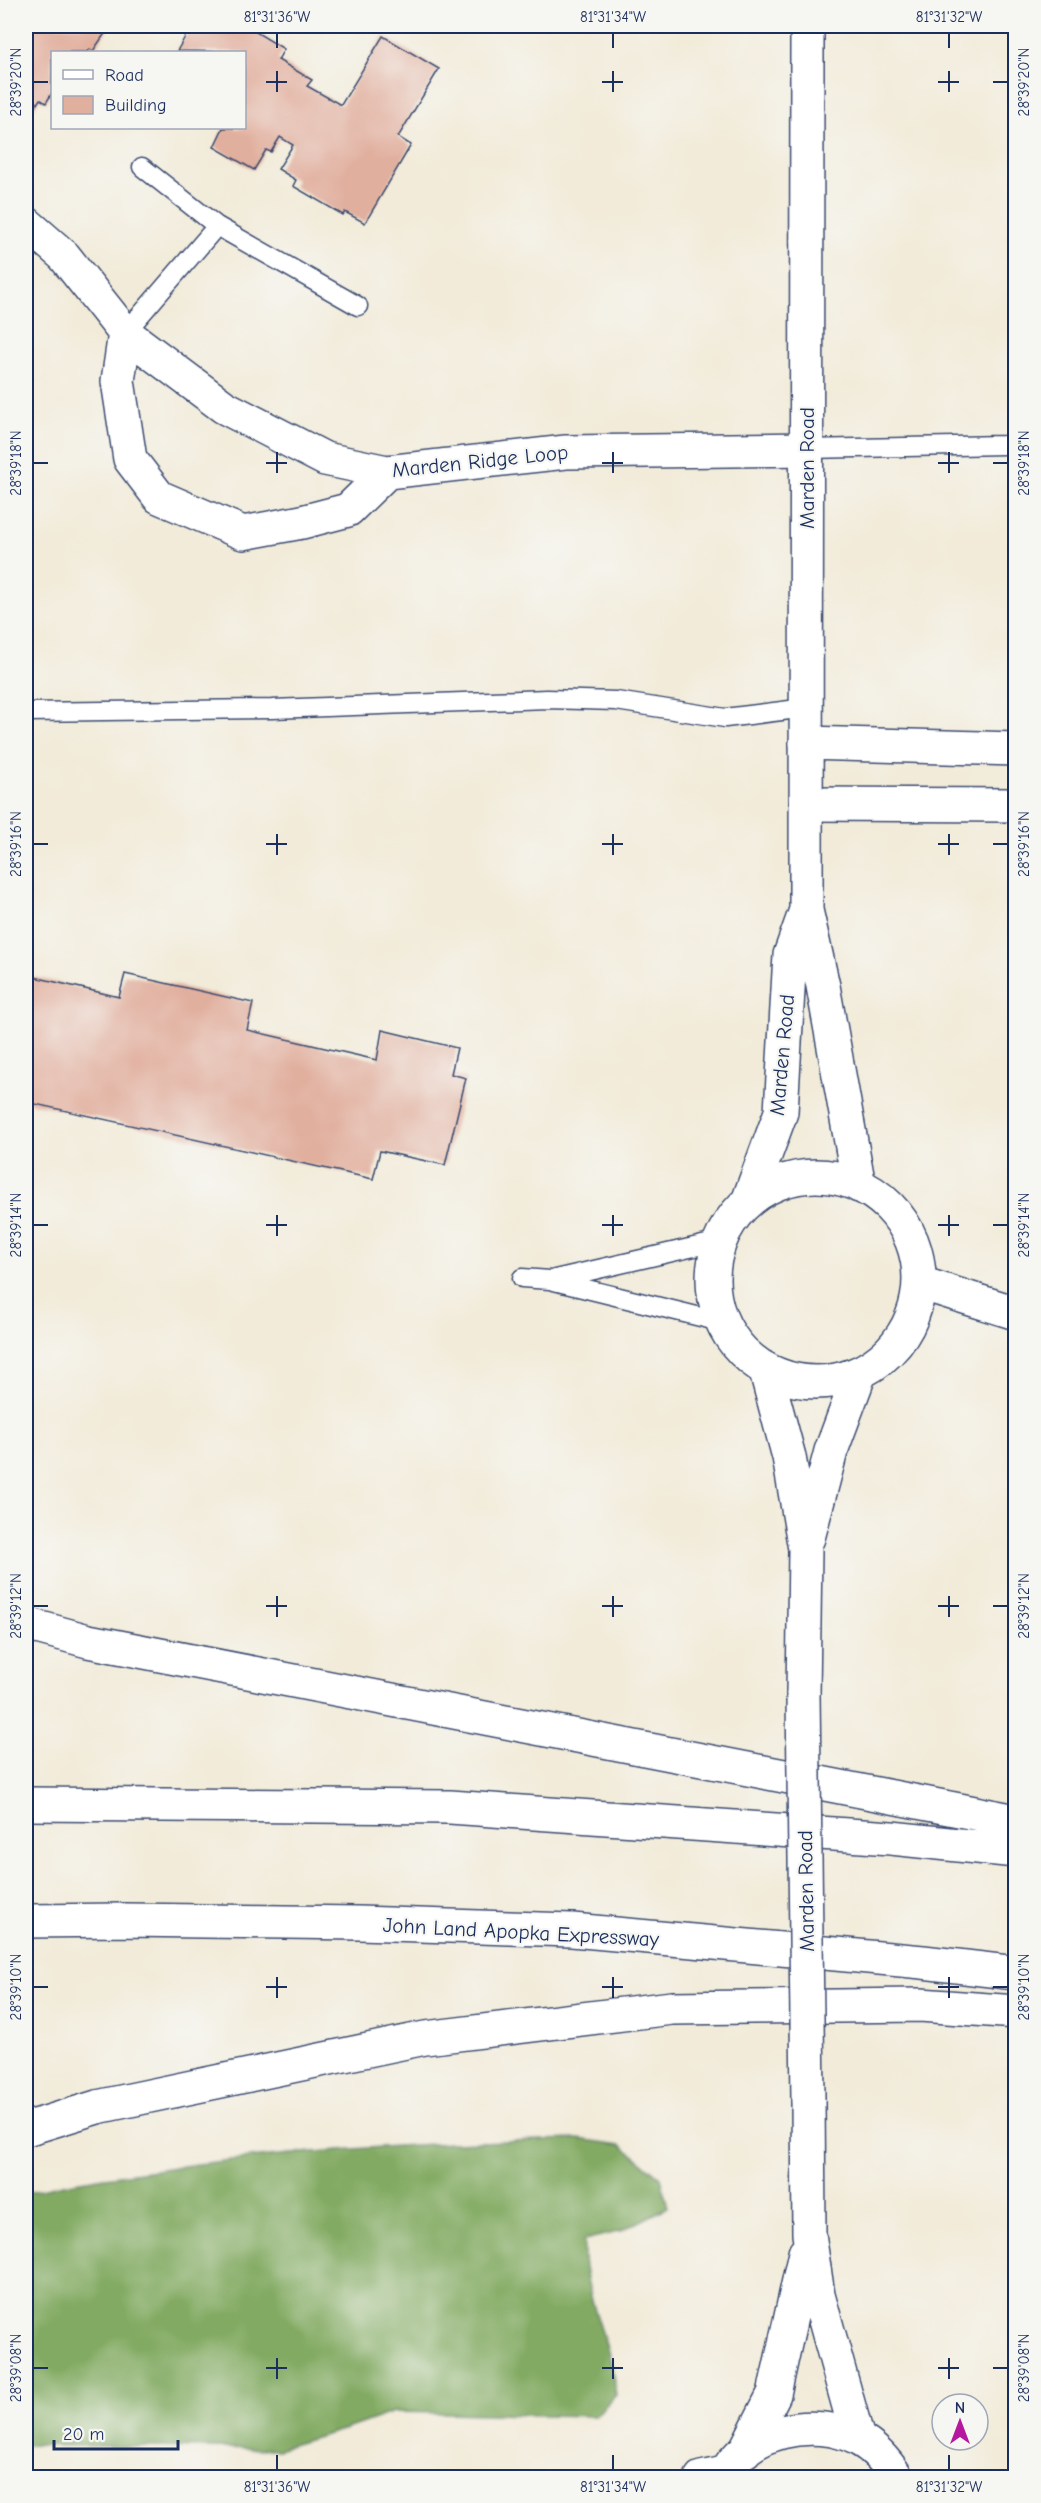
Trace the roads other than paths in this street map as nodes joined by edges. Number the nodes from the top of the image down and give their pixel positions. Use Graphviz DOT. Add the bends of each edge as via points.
graph roads {
  1 [pos="807,26"];
  2 [pos="142,167"];
  3 [pos="26,223"];
  4 [pos="217,226"];
  5 [pos="358,306"];
  6 [pos="125,333"];
  7 [pos="1016,443"];
  8 [pos="807,449"];
  9 [pos="387,472"];
  10 [pos="806,708"];
  11 [pos="26,712"];
  12 [pos="806,743"];
  13 [pos="1016,749"];
  14 [pos="806,804"];
  15 [pos="1016,805"];
  16 [pos="806,910"];
  17 [pos="859,1186"];
  18 [pos="749,1199"];
  19 [pos="720,1241"];
  20 [pos="522,1278"];
  21 [pos="550,1280"];
  22 [pos="920,1283"];
  23 [pos="1016,1313"];
  24 [pos="720,1322"];
  25 [pos="766,1371"];
  26 [pos="860,1373"];
  27 [pos="805,1549"];
  28 [pos="26,1624"];
  29 [pos="26,1804"];
  30 [pos="1016,1821"];
  31 [pos="1016,1851"];
  32 [pos="26,1921"];
  33 [pos="1016,1973"];
  34 [pos="1016,2012"];
  35 [pos="26,2129"];
  36 [pos="809,2234"];
  37 [pos="858,2439"];
  38 [pos="724,2470"];
  39 [pos="897,2478"];
  1 -- 8 [label="main road, Marden Road"];
  2 -- 4 [label="lane"];
  3 -- 6 [label="main road, Marden Ridge Loop" via="64,256"];
  4 -- 5 [label="lane"];
  4 -- 6 [label="lane"];
  6 -- 9 [label="main road, Marden Ridge Loop" via="224,407 326,459"];
  6 -- 9 [label="main road" via="118,381 130,459 159,497 243,533 348,510"];
  7 -- 8 [label="lane"];
  8 -- 9 [label="main road, Marden Ridge Loop" via="566,452"];
  8 -- 10 [label="main road, Marden Road"];
  10 -- 11 [label="lane" via="725,718 616,701 548,699 272,709"];
  10 -- 12 [label="main road, Marden Road"];
  12 -- 13 [label="main road"];
  12 -- 14 [label="main road, Marden Road"];
  14 -- 15 [label="main road"];
  14 -- 16 [label="main road, Marden Road"];
  16 -- 17 [label="main road, Marden Road"];
  16 -- 18 [label="main road, Marden Road" via="790,956 781,1113"];
  17 -- 18 [label="main road" via="812,1175 779,1182"];
  17 -- 22 [label="main road" via="877,1195 901,1219 916,1249"];
  18 -- 19 [label="main road" via="727,1224"];
  19 -- 21 [label="lane"];
  19 -- 24 [label="main road" via="714,1256 711,1289"];
  20 -- 21 [label="lane"];
  21 -- 24 [label="lane"];
  22 -- 23 [label="main road"];
  22 -- 26 [label="main road" via="915,1311 903,1336 884,1357"];
  24 -- 25 [label="main road" via="739,1350"];
  25 -- 26 [label="main road" via="808,1382 829,1382"];
  25 -- 27 [label="main road, Marden Road" via="789,1458"];
  26 -- 27 [label="main road, Marden Road" via="831,1451"];
  27 -- 36 [label="main road, Marden Road, bridge"];
  28 -- 30 [label="main road" via="100,1643"];
  29 -- 31 [label="main road" via="450,1807 891,1838"];
  32 -- 33 [label="main road, John Land Apopka Expressway" via="359,1923 572,1930"];
  34 -- 35 [label="main road" via="920,2005 660,2009 425,2038 97,2107"];
  36 -- 37 [label="main road, Marden Road" via="818,2295"];
  36 -- 38 [label="main road, Marden Road" via="774,2394"];
  37 -- 38 [label="main road" via="830,2429 800,2428 771,2435"];
  37 -- 39 [label="main road" via="884,2458"];
}
